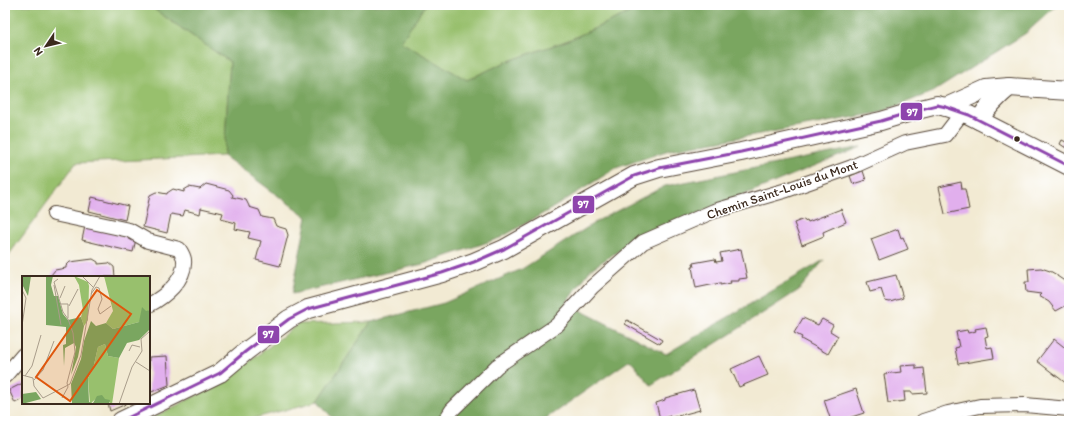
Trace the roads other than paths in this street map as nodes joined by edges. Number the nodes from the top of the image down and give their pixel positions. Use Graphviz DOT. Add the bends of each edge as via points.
graph roads {
  1 [pos="1069,86"];
  2 [pos="1009,88"];
  3 [pos="1050,90"];
  4 [pos="1069,91"];
  5 [pos="976,93"];
  6 [pos="946,107"];
  7 [pos="970,117"];
  8 [pos="1069,166"];
  9 [pos="54,214"];
  10 [pos="150,304"];
  11 [pos="22,355"];
  12 [pos="5,376"];
  13 [pos="1069,410"];
  14 [pos="121,421"];
  15 [pos="445,421"];
  16 [pos="923,421"];
  1 -- 3 [label="street"];
  2 -- 3 [label="street"];
  2 -- 5 [label="street" via="986,89"];
  2 -- 7 [label="street, Chemin Saint-Louis du Mont" via="987,107"];
  3 -- 4 [label="street"];
  5 -- 6 [label="street"];
  5 -- 7 [label="street, Chemin Saint-Louis du Mont"];
  6 -- 7 [label="street"];
  6 -- 14 [label="street" via="937,105 881,121 659,168 634,176 504,249 474,262 308,309 289,319 220,373"];
  7 -- 8 [label="street"];
  7 -- 15 [label="street, Chemin Saint-Louis du Mont" via="945,135 905,143 852,167 787,190 714,210 643,242 592,287 557,325 497,366 452,410"];
  9 -- 10 [label="street" via="129,230 148,241 179,249 184,260 182,273 174,286"];
  11 -- 12 [label="street"];
  13 -- 16 [label="street" via="1024,405 980,406"];
}
